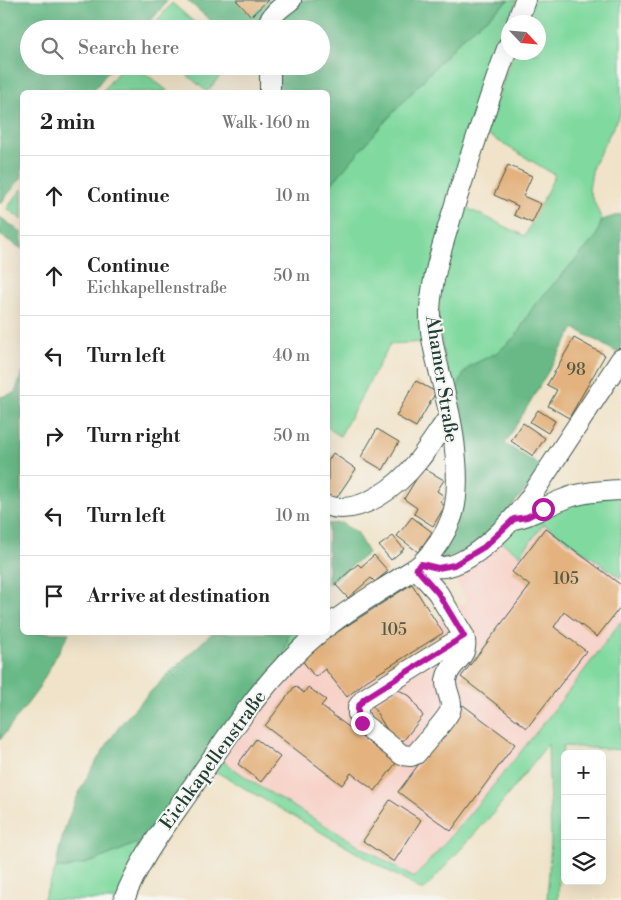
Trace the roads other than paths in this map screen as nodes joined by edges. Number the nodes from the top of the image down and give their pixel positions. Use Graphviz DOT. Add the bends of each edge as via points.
graph roads {
  1 [pos="291,0"];
  2 [pos="525,0"];
  3 [pos="520,15"];
  4 [pos="269,20"];
  5 [pos="503,60"];
  6 [pos="270,75"];
  7 [pos="270,90"];
  8 [pos="621,359"];
  9 [pos="449,416"];
  10 [pos="621,490"];
  11 [pos="330,506"];
  12 [pos="514,519"];
  13 [pos="418,566"];
  14 [pos="330,625"];
  15 [pos="317,635"];
  16 [pos="464,636"];
  17 [pos="124,900"];
  1 -- 4 [label="street"];
  2 -- 3 [label="street"];
  5 -- 9 [label="street, Ahamer Straße" via="439,255 433,288 430,326"];
  6 -- 7 [label="street"];
  8 -- 12 [label="street"];
  9 -- 11 [label="street" via="417,462 391,488 360,505"];
  9 -- 13 [label="street, Ahamer Straße" via="454,446 456,502 446,530"];
  10 -- 12 [label="street" via="580,494 527,517"];
  12 -- 13 [label="street" via="484,547 454,565 438,568"];
  13 -- 14 [label="street"];
  13 -- 16 [label="street"];
  15 -- 17 [label="street, Eichkapellenstraße" via="282,666 217,751 147,854"];
  16 -- 16 [label="street" via="364,699 358,707 362,723 402,755 416,754 450,712 446,681 465,652"];
}
